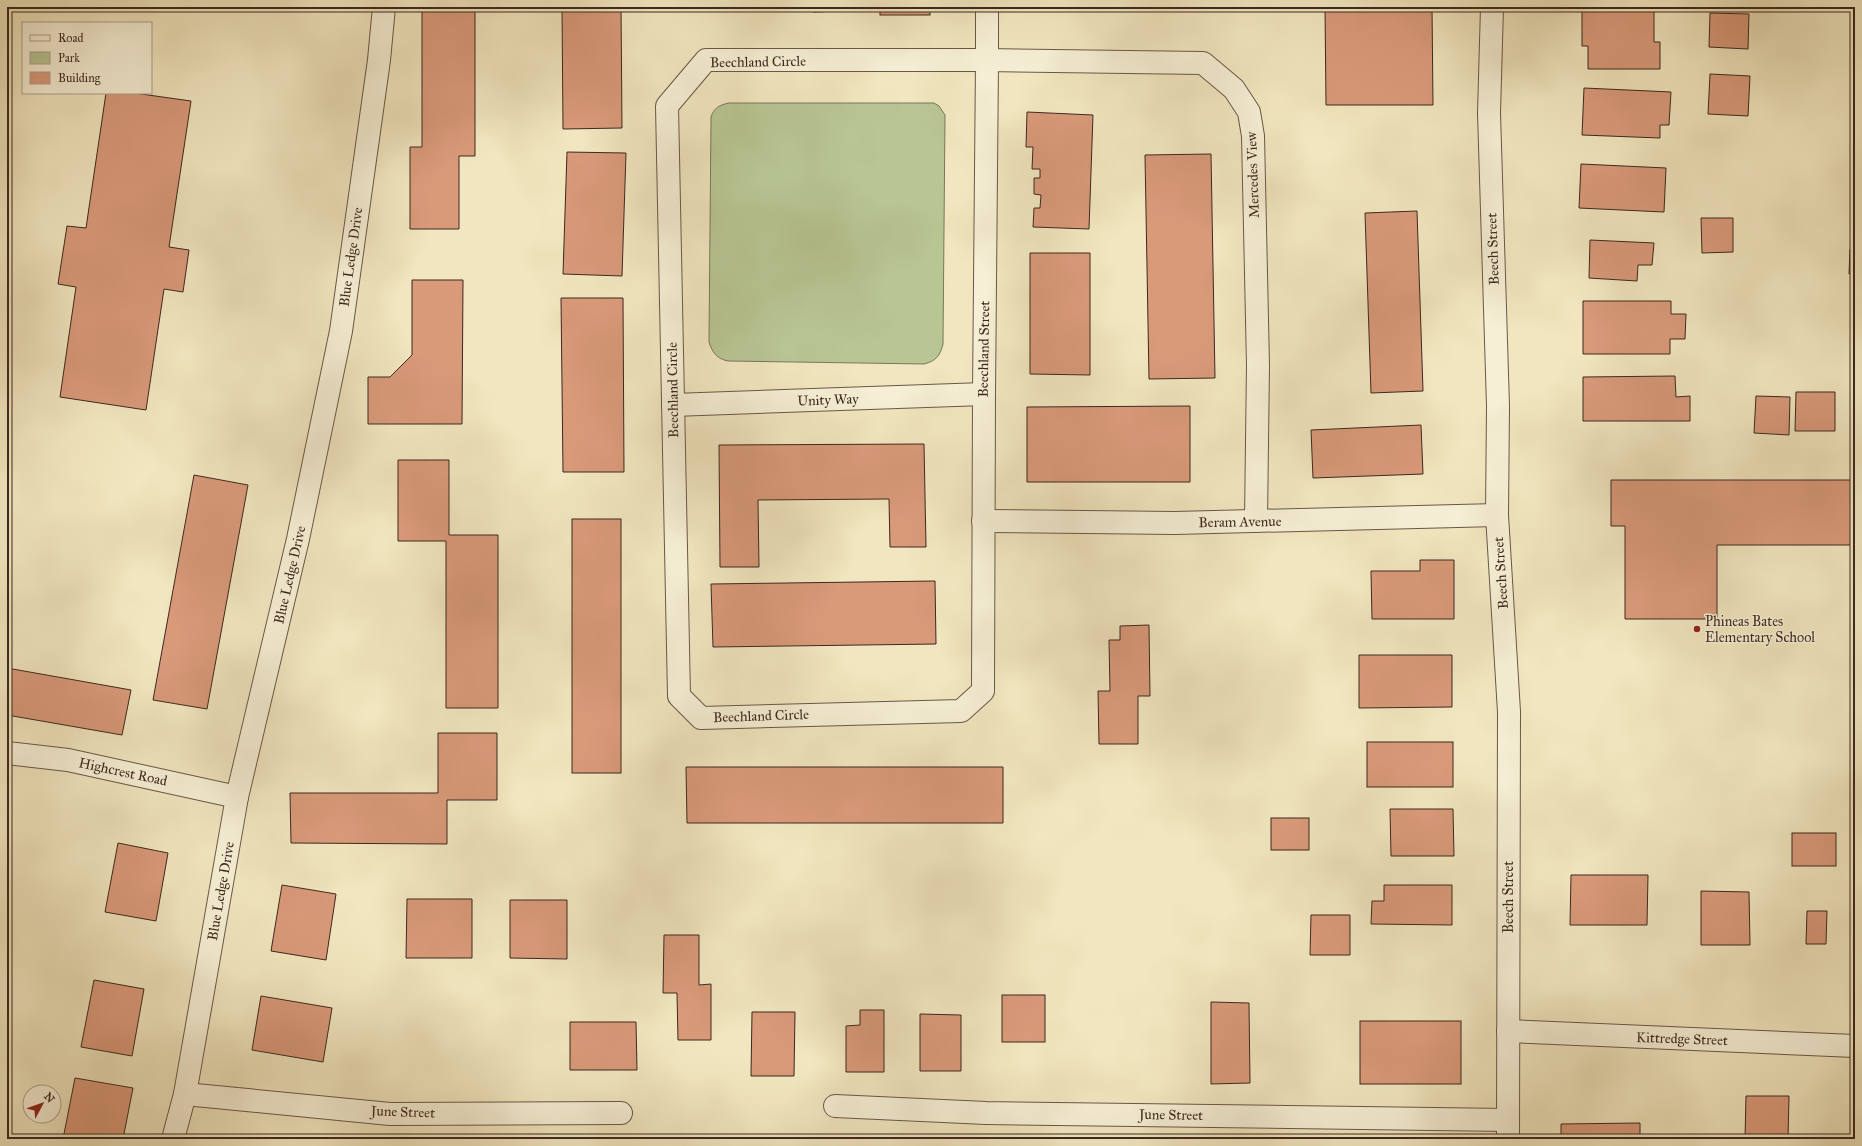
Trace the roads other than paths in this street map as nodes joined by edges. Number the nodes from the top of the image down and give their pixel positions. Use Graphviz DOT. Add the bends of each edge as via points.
graph roads {
  1 [pos="384,7"];
  2 [pos="987,7"];
  3 [pos="1492,7"];
  4 [pos="987,60"];
  5 [pos="984,394"];
  6 [pos="673,405"];
  7 [pos="1497,515"];
  8 [pos="983,521"];
  9 [pos="1256,522"];
  10 [pos="983,691"];
  11 [pos="7,753"];
  12 [pos="237,797"];
  13 [pos="1508,1032"];
  14 [pos="1855,1046"];
  15 [pos="185,1094"];
  16 [pos="835,1106"];
  17 [pos="621,1113"];
  18 [pos="1508,1129"];
  19 [pos="173,1139"];
  1 -- 12 [label="street, Blue Ledge Drive" via="341,331 298,539"];
  2 -- 4 [label="street, Beechland Street"];
  3 -- 7 [label="street, Beech Street" via="1489,113 1498,406"];
  4 -- 5 [label="street, Beechland Street"];
  4 -- 6 [label="street, Beechland Circle" via="706,60 667,106"];
  4 -- 9 [label="street, Mercedes View" via="1203,63 1234,89 1249,112 1253,136 1258,364"];
  5 -- 6 [label="street, Unity Way"];
  5 -- 8 [label="street, Beechland Street"];
  6 -- 10 [label="street, Beechland Circle" via="679,696 701,718 961,711"];
  7 -- 9 [label="street, Beram Avenue"];
  7 -- 13 [label="street, Beech Street" via="1508,712"];
  8 -- 9 [label="street, Beram Avenue"];
  8 -- 10 [label="street, Beechland Street"];
  11 -- 12 [label="street, Highcrest Road" via="68,760"];
  12 -- 15 [label="street, Blue Ledge Drive"];
  13 -- 14 [label="street, Kittredge Street"];
  13 -- 18 [label="street, Beech Street"];
  15 -- 17 [label="street, June Street" via="390,1114"];
  15 -- 19 [label="street, Blue Ledge Drive"];
  16 -- 18 [label="street, June Street"];
}
